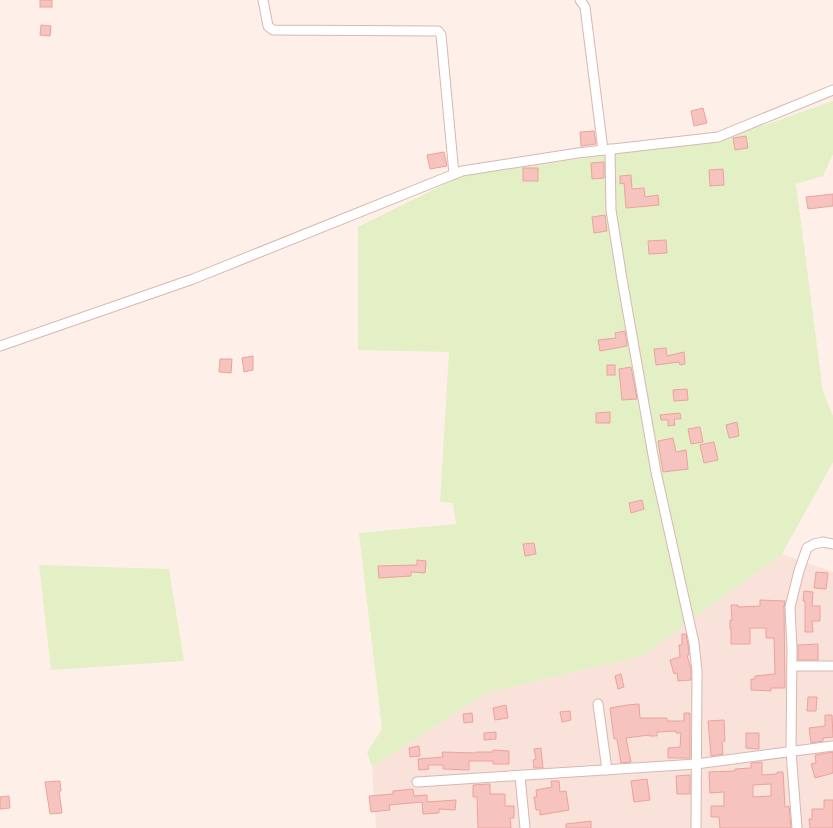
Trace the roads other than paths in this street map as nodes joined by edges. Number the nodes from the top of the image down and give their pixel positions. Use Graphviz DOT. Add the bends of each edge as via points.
graph roads {
  1 [pos="263,0"];
  2 [pos="580,0"];
  3 [pos="832,88"];
  4 [pos="606,149"];
  5 [pos="454,174"];
  6 [pos="0,346"];
  7 [pos="833,544"];
  8 [pos="792,666"];
  9 [pos="833,666"];
  10 [pos="598,704"];
  11 [pos="833,746"];
  12 [pos="791,752"];
  13 [pos="696,764"];
  14 [pos="608,770"];
  15 [pos="520,776"];
  16 [pos="417,782"];
  17 [pos="525,828"];
  18 [pos="696,828"];
  19 [pos="797,828"];
  1 -- 5 [label="street" via="268,26 273,30 438,31 441,35"];
  2 -- 4 [label="street" via="584,7"];
  3 -- 4 [label="street" via="718,137"];
  4 -- 5 [label="street"];
  4 -- 13 [label="street" via="611,210 656,472 694,643 697,671"];
  5 -- 6 [label="street" via="193,280"];
  7 -- 8 [label="street" via="823,542 807,548 799,571 790,607"];
  8 -- 9 [label="street"];
  8 -- 12 [label="street"];
  10 -- 14 [label="street"];
  11 -- 12 [label="street"];
  12 -- 13 [label="street"];
  12 -- 19 [label="street"];
  13 -- 14 [label="street"];
  13 -- 18 [label="street"];
  14 -- 15 [label="street"];
  15 -- 16 [label="street"];
  15 -- 17 [label="street"];
}
